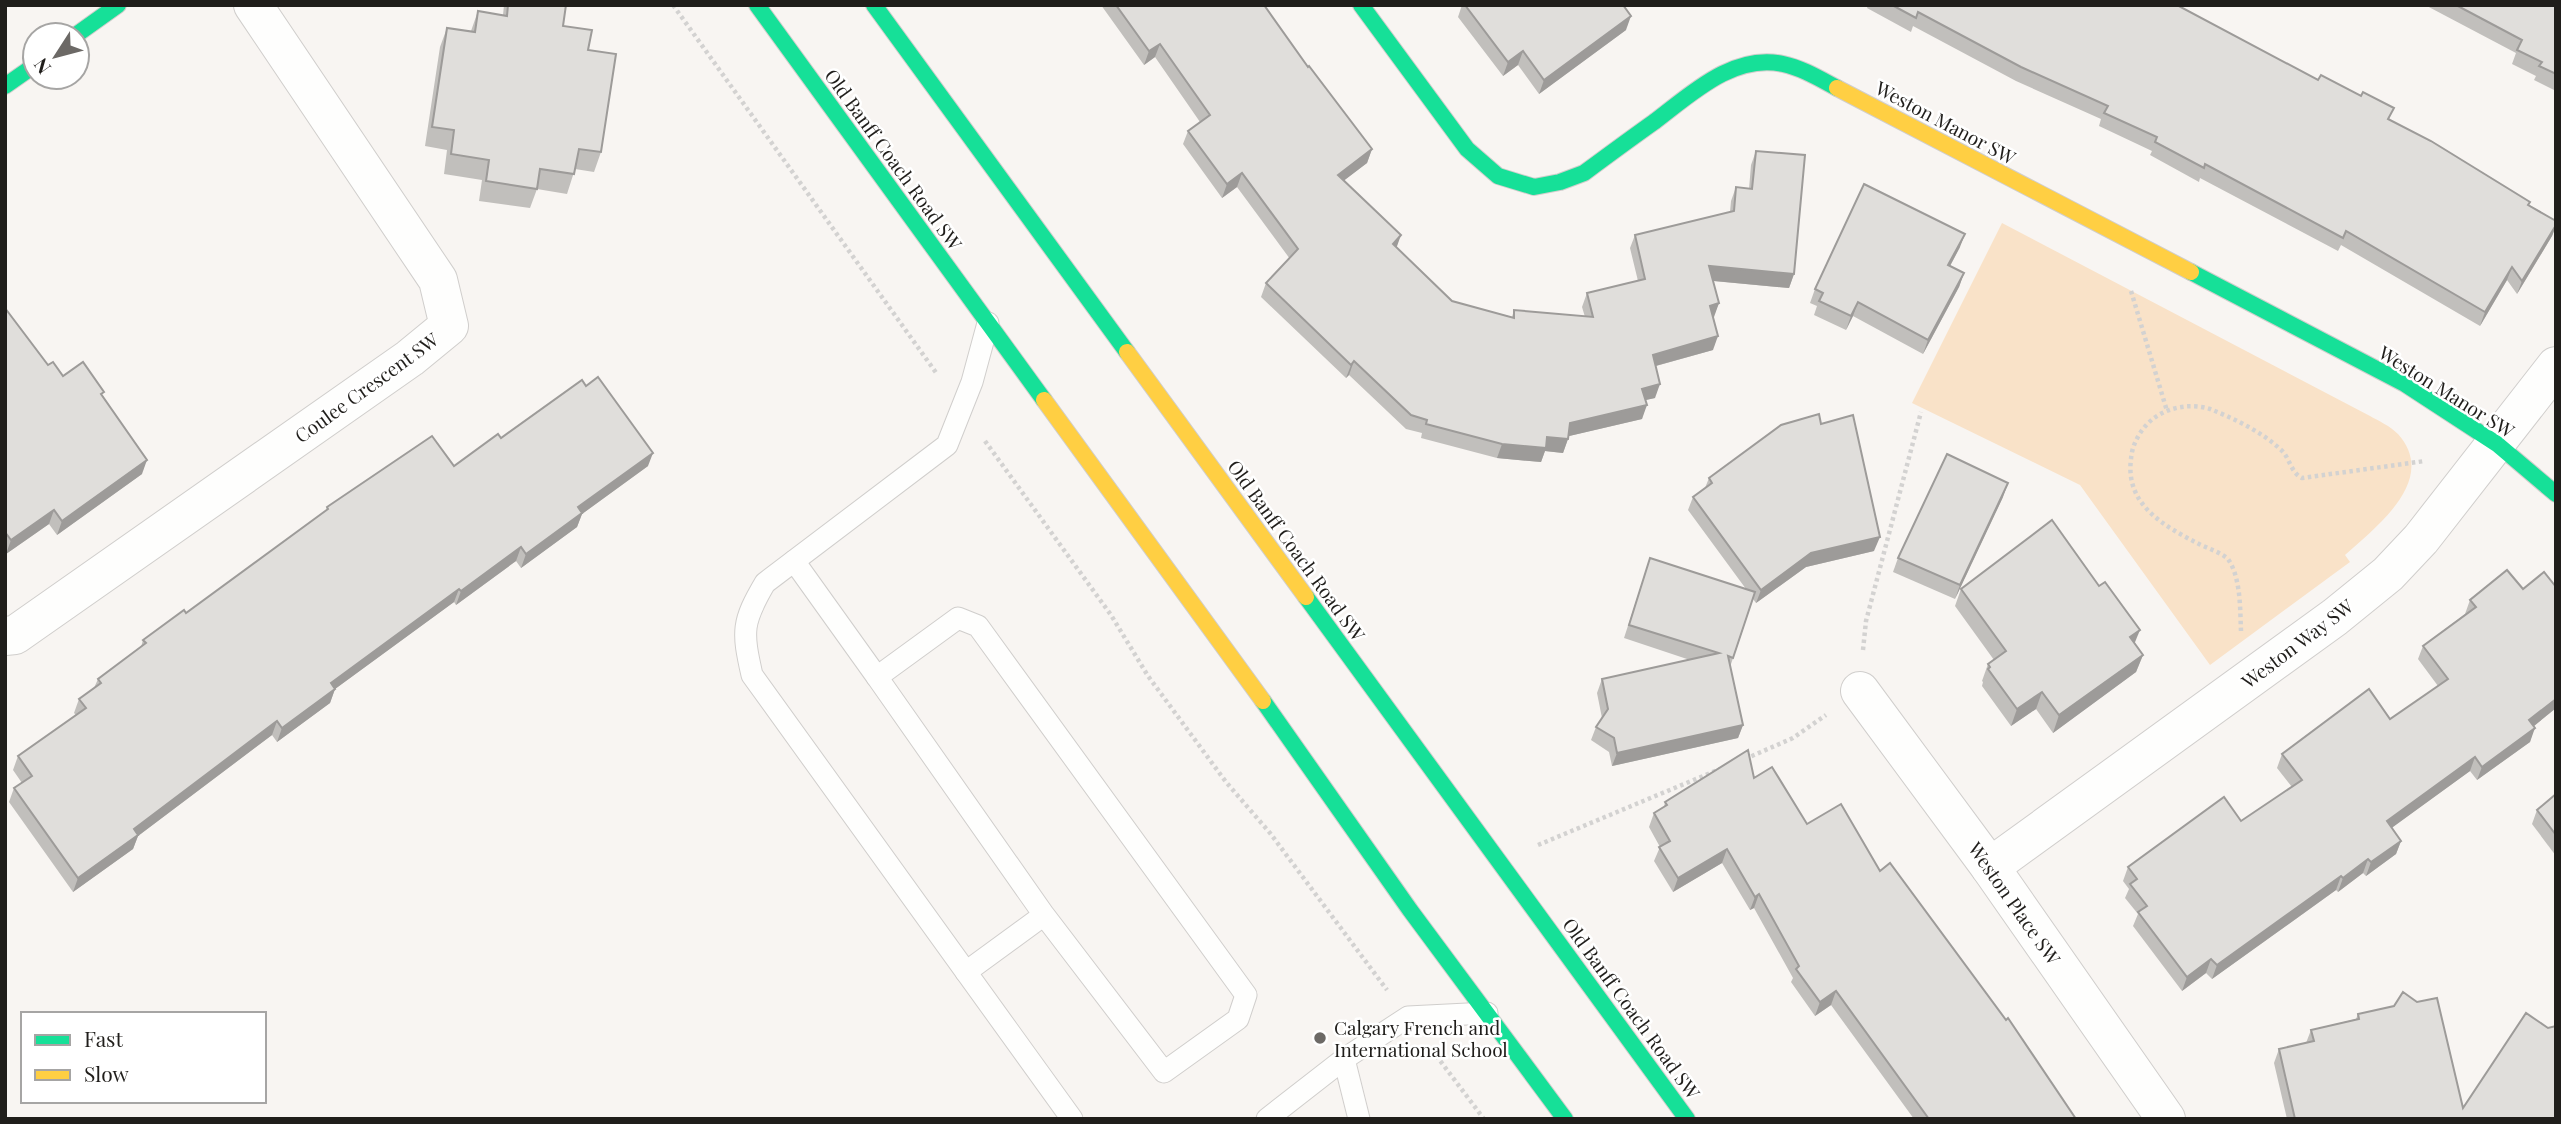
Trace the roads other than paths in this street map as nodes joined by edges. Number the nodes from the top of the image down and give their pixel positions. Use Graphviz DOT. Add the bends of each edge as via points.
graph roads {
  1 [pos="118,5"];
  2 [pos="253,5"];
  3 [pos="757,5"];
  4 [pos="874,5"];
  5 [pos="883,5"];
  6 [pos="1361,5"];
  7 [pos="91,24"];
  8 [pos="907,49"];
  9 [pos="21,75"];
  10 [pos="5,86"];
  11 [pos="988,323"];
  12 [pos="2556,366"];
  13 [pos="2497,444"];
  14 [pos="2556,494"];
  15 [pos="794,561"];
  16 [pos="5,636"];
  17 [pos="877,677"];
  18 [pos="1860,691"];
  19 [pos="1990,867"];
  20 [pos="1044,915"];
  21 [pos="966,972"];
  22 [pos="1487,1013"];
  23 [pos="1344,1059"];
  24 [pos="1072,1119"];
  25 [pos="1267,1119"];
  26 [pos="1359,1119"];
  27 [pos="1565,1119"];
  28 [pos="1687,1119"];
  29 [pos="2166,1119"];
  1 -- 7 [label="main road"];
  2 -- 16 [label="street, Coulee Crescent SW" via="438,280 449,326 15,635"];
  3 -- 11 [label="main road, Old Banff Coach Road SW"];
  4 -- 8 [label="main road, Old Banff Coach Road SW"];
  5 -- 8 [label="main road"];
  6 -- 13 [label="main road, Weston Manor SW" via="1466,149 1498,176 1534,187 1584,173 1710,80 1738,67 1783,64 2405,384"];
  8 -- 28 [label="main road, Old Banff Coach Road SW"];
  9 -- 10 [label="main road"];
  11 -- 15 [label="lane" via="972,382 947,445"];
  11 -- 22 [label="main road, Old Banff Coach Road SW"];
  12 -- 13 [label="street, Weston Way SW"];
  13 -- 14 [label="main road, Weston Manor SW"];
  13 -- 19 [label="street, Weston Way SW" via="2388,574"];
  15 -- 17 [label="lane"];
  15 -- 21 [label="lane" via="765,583 748,611 744,639 752,675"];
  17 -- 20 [label="lane"];
  17 -- 20 [label="lane" via="958,618 978,626 1246,995 1238,1019 1164,1072"];
  18 -- 19 [label="street, Weston Place SW"];
  19 -- 29 [label="street, Weston Place SW"];
  20 -- 21 [label="lane"];
  21 -- 24 [label="lane"];
  22 -- 23 [label="lane" via="1408,1017"];
  22 -- 27 [label="main road, Old Banff Coach Road SW"];
  23 -- 25 [label="lane"];
  23 -- 26 [label="lane"];
}
